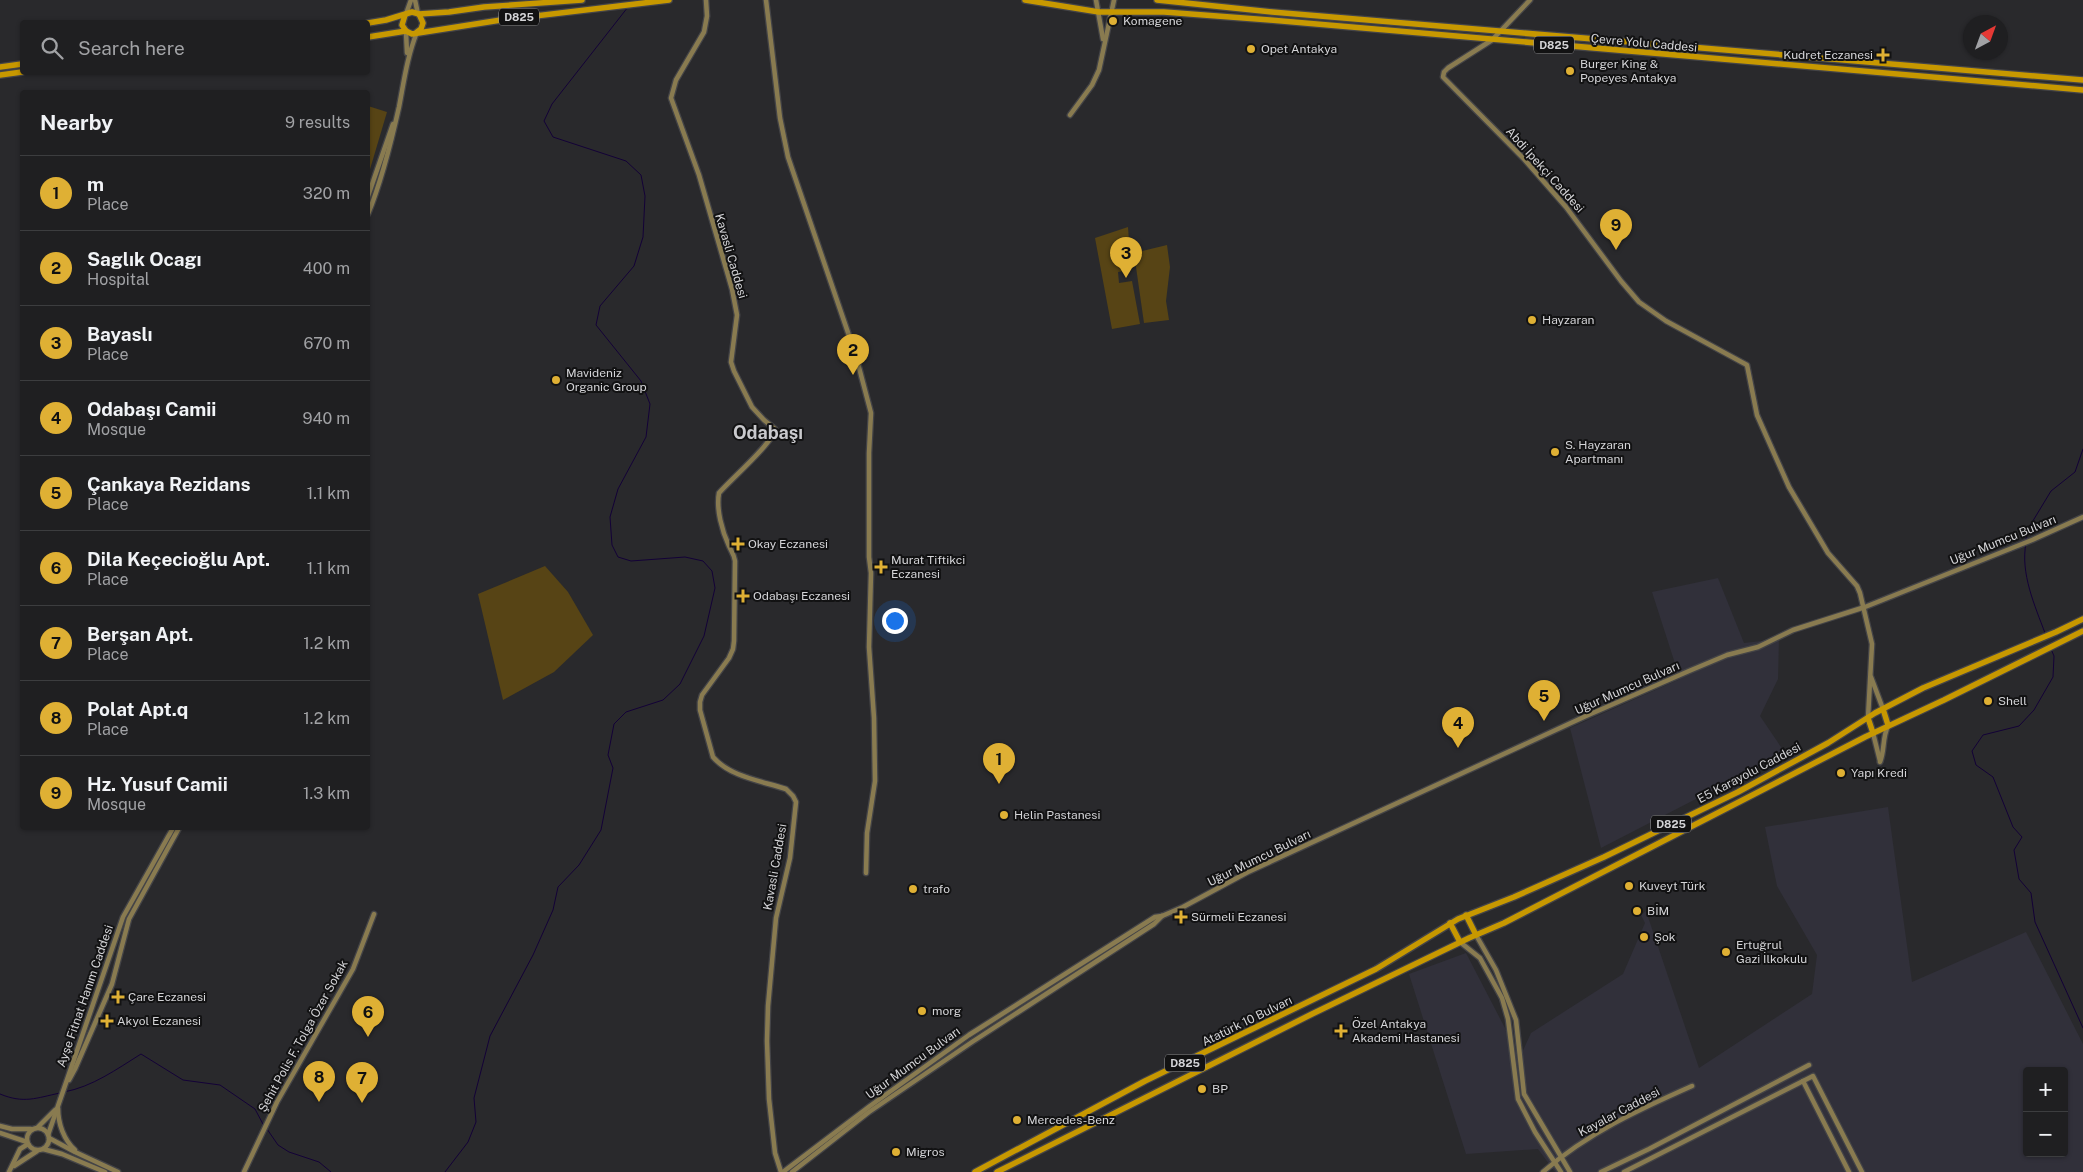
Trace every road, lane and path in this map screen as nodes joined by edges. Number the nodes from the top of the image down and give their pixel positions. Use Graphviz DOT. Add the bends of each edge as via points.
graph roads {
  1 [pos="411,0"];
  2 [pos="415,0"];
  3 [pos="582,0"];
  4 [pos="669,0"];
  5 [pos="706,0"];
  6 [pos="766,0"];
  7 [pos="1025,0"];
  8 [pos="1096,0"];
  9 [pos="1114,0"];
  10 [pos="1157,0"];
  11 [pos="1530,0"];
  12 [pos="660,1"];
  13 [pos="1099,12"];
  14 [pos="1112,12"];
  15 [pos="406,14"];
  16 [pos="418,14"];
  17 [pos="370,23"];
  18 [pos="1504,30"];
  19 [pos="406,31"];
  20 [pos="417,32"];
  21 [pos="370,37"];
  22 [pos="1492,40"];
  23 [pos="1103,50"];
  24 [pos="408,60"];
  25 [pos="20,64"];
  26 [pos="0,67"];
  27 [pos="20,72"];
  28 [pos="0,75"];
  29 [pos="2083,80"];
  30 [pos="2083,90"];
  31 [pos="398,114"];
  32 [pos="1070,115"];
  33 [pos="370,190"];
  34 [pos="370,208"];
  35 [pos="2083,517"];
  36 [pos="1863,607"];
  37 [pos="2083,618"];
  38 [pos="2083,631"];
  39 [pos="1870,665"];
  40 [pos="1882,710"];
  41 [pos="1868,718"];
  42 [pos="1888,725"];
  43 [pos="1873,733"];
  44 [pos="172,830"];
  45 [pos="178,830"];
  46 [pos="866,873"];
  47 [pos="374,914"];
  48 [pos="1466,915"];
  49 [pos="1162,916"];
  50 [pos="1450,923"];
  51 [pos="1476,935"];
  52 [pos="1460,942"];
  53 [pos="1396,956"];
  54 [pos="1402,970"];
  55 [pos="102,983"];
  56 [pos="112,984"];
  57 [pos="1809,1065"];
  58 [pos="68,1081"];
  59 [pos="1803,1081"];
  60 [pos="1692,1086"];
  61 [pos="57,1107"];
  62 [pos="0,1126"];
  63 [pos="35,1128"];
  64 [pos="0,1133"];
  65 [pos="49,1136"];
  66 [pos="27,1143"];
  67 [pos="40,1150"];
  68 [pos="80,1155"];
  69 [pos="1557,1160"];
  70 [pos="13,1167"];
  71 [pos="10,1172"];
  72 [pos="105,1172"];
  73 [pos="118,1172"];
  74 [pos="244,1172"];
  75 [pos="782,1172"];
  76 [pos="792,1172"];
  77 [pos="975,1172"];
  78 [pos="997,1172"];
  79 [pos="1543,1172"];
  80 [pos="1561,1172"];
  81 [pos="1570,1172"];
  82 [pos="1601,1172"];
  83 [pos="1624,1172"];
  84 [pos="1849,1172"];
  85 [pos="1862,1172"];
  1 -- 15 [label="street"];
  2 -- 16 [label="street"];
  3 -- 16 [label="highway, D825"];
  4 -- 12 [label="highway, D825"];
  5 -- 75 [label="street, Kavasli Caddesi" via="704,32 681,70 671,98 699,175 732,290 737,315 731,362 734,372 752,407 775,428 775,432 719,493 717,503 725,535 736,560 734,641 729,658 702,695 700,710 717,762 728,770 786,789 796,802 790,858 776,918 768,1006 769,1099 775,1153"];
  6 -- 46 [label="street" via="780,118 788,156 856,356 871,413 869,647 875,781 867,833"];
  7 -- 13 [label="highway, Çevre Yolu Caddesi / D825"];
  8 -- 13 [label="street"];
  9 -- 14 [label="street"];
  10 -- 18 [label="highway, Çevre Yolu Caddesi / D825"];
  11 -- 18 [label="street, Abdi İpekçi Caddesi"];
  12 -- 20 [label="highway, D825"];
  13 -- 14 [label="highway, Çevre Yolu Caddesi / D825"];
  13 -- 23 [label="street"];
  14 -- 22 [label="highway, Çevre Yolu Caddesi / D825" via="1173,13"];
  14 -- 23 [label="street"];
  15 -- 16 [label="highway, D825"];
  15 -- 17 [label="highway, D825"];
  15 -- 19 [label="highway" via="402,25"];
  16 -- 20 [label="highway" via="423,23"];
  18 -- 22 [label="street, Abdi İpekçi Caddesi"];
  18 -- 29 [label="highway, Çevre Yolu Caddesi / D825"];
  19 -- 20 [label="highway, D825"];
  19 -- 21 [label="highway, D825"];
  19 -- 24 [label="street"];
  20 -- 24 [label="street"];
  22 -- 30 [label="highway, Çevre Yolu Caddesi / D825"];
  22 -- 36 [label="street, Abdi İpekçi Caddesi" via="1448,68 1444,77 1564,204 1639,302 1666,321 1747,365 1757,415 1782,472 1828,553 1857,586"];
  23 -- 32 [label="street" via="1092,85"];
  24 -- 31 [label="street"];
  25 -- 26 [label="highway"];
  27 -- 28 [label="highway"];
  31 -- 33 [label="street"];
  31 -- 34 [label="street"];
  35 -- 36 [label="street, Uğur Mumcu Bulvarı"];
  36 -- 39 [label="street" via="1872,644"];
  36 -- 49 [label="street, Uğur Mumcu Bulvarı" via="1792,630 1758,647 1727,655 1595,712 1248,872"];
  37 -- 40 [label="highway, E5 Karayolu Caddesi / D825" via="1923,688"];
  38 -- 42 [label="highway, E5 Karayolu Caddesi / D825"];
  39 -- 40 [label="street"];
  39 -- 41 [label="street"];
  40 -- 41 [label="highway, E5 Karayolu Caddesi / D825"];
  40 -- 42 [label="highway"];
  41 -- 43 [label="highway"];
  41 -- 48 [label="highway, E5 Karayolu Caddesi / D825" via="1738,792 1559,878"];
  42 -- 43 [label="highway, E5 Karayolu Caddesi / D825"];
  42 -- 43 [label="street" via="1880,762"];
  43 -- 51 [label="highway, E5 Karayolu Caddesi / D825" via="1504,924"];
  44 -- 55 [label="street, Ayşe Fitnat Hanım Caddesi" via="123,917"];
  45 -- 56 [label="street, Ayşe Fitnat Hanım Caddesi" via="129,919"];
  47 -- 74 [label="street, Şehit Polis F. Tolga Özer Sokak" via="353,969 268,1120"];
  48 -- 50 [label="highway, E5 Karayolu Caddesi / D825"];
  48 -- 51 [label="highway"];
  49 -- 75 [label="street, Uğur Mumcu Bulvarı" via="1155,917 969,1035"];
  49 -- 76 [label="street, Uğur Mumcu Bulvarı" via="869,1112"];
  50 -- 52 [label="highway"];
  50 -- 53 [label="highway, E5 Karayolu Caddesi / D825"];
  51 -- 52 [label="highway, E5 Karayolu Caddesi / D825"];
  51 -- 69 [label="street" via="1496,970 1516,1020 1524,1094"];
  52 -- 54 [label="highway, E5 Karayolu Caddesi / D825"];
  52 -- 69 [label="street" via="1480,958 1502,998 1508,1019 1518,1099 1535,1132"];
  53 -- 77 [label="highway, Atatürk 10 Bulvarı / D825"];
  54 -- 78 [label="highway, Atatürk 10 Bulvarı / D825"];
  55 -- 56 [label="street" via="106,980"];
  55 -- 58 [label="street, Ayşe Fitnat Hanım Caddesi"];
  56 -- 58 [label="street, Ayşe Fitnat Hanım Caddesi"];
  57 -- 82 [label="street"];
  58 -- 61 [label="street, Ayşe Fitnat Hanım Caddesi"];
  59 -- 83 [label="street"];
  59 -- 84 [label="street"];
  59 -- 85 [label="street" via="1813,1076"];
  60 -- 69 [label="street, Kayalar Caddesi" via="1648,1106"];
  61 -- 63 [label="street, Ayşe Fitnat Hanım Caddesi"];
  61 -- 65 [label="street, Ayşe Fitnat Hanım Caddesi"];
  61 -- 68 [label="street" via="61,1128"];
  62 -- 63 [label="street"];
  63 -- 65 [label="street" via="44,1130"];
  63 -- 66 [label="street" via="27,1134"];
  64 -- 66 [label="street"];
  65 -- 67 [label="street" via="48,1144"];
  65 -- 68 [label="street"];
  66 -- 67 [label="street" via="32,1149"];
  66 -- 70 [label="street" via="20,1149"];
  67 -- 70 [label="street"];
  67 -- 72 [label="street" via="62,1154"];
  68 -- 73 [label="street"];
  69 -- 79 [label="street, Kayalar Caddesi"];
  69 -- 80 [label="street"];
  69 -- 81 [label="street"];
  70 -- 71 [label="street"];
}
